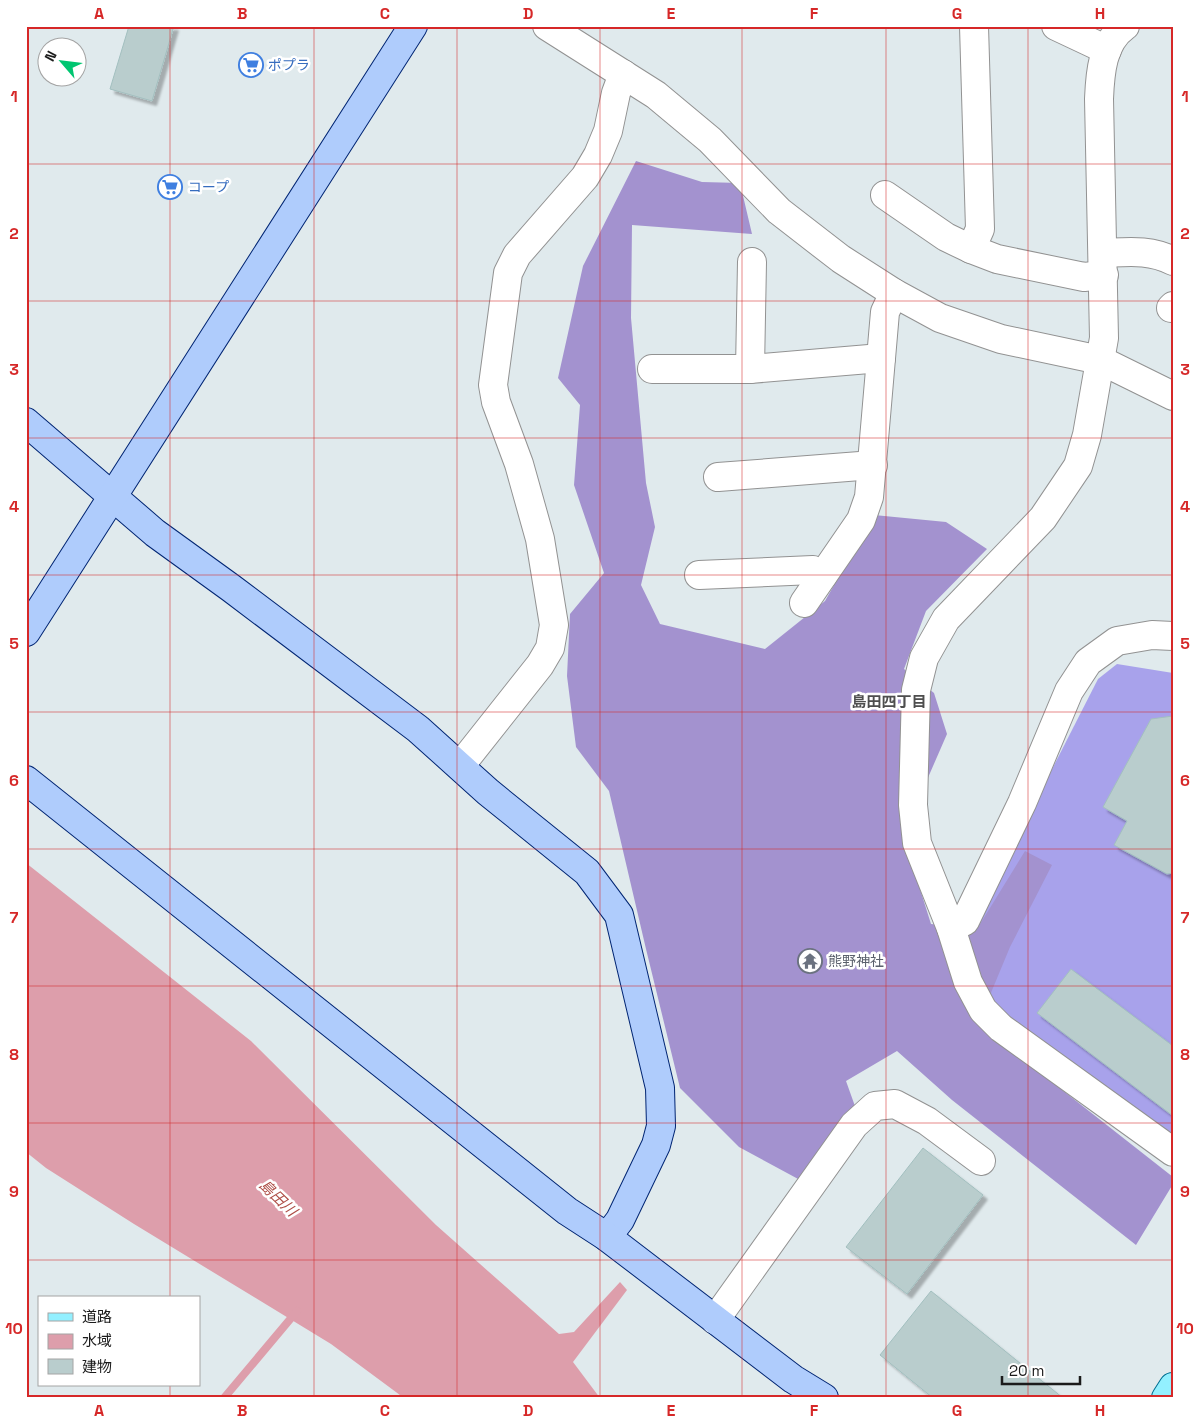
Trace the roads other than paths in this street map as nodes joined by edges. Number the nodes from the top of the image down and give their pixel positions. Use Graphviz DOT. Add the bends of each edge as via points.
graph roads {
  1 [pos="413,26"];
  2 [pos="547,26"];
  3 [pos="974,26"];
  4 [pos="1056,26"];
  5 [pos="1125,26"];
  6 [pos="1107,50"];
  7 [pos="624,74"];
  8 [pos="885,195"];
  9 [pos="971,249"];
  10 [pos="1173,261"];
  11 [pos="752,262"];
  12 [pos="1104,264"];
  13 [pos="894,293"];
  14 [pos="882,358"];
  15 [pos="1100,360"];
  16 [pos="652,368"];
  17 [pos="750,369"];
  18 [pos="1173,396"];
  19 [pos="26,422"];
  20 [pos="873,465"];
  21 [pos="718,477"];
  22 [pos="113,498"];
  23 [pos="699,575"];
  24 [pos="823,575"];
  25 [pos="804,603"];
  26 [pos="26,632"];
  27 [pos="1173,636"];
  28 [pos="460,766"];
  29 [pos="26,780"];
  30 [pos="951,928"];
  31 [pos="1173,1152"];
  32 [pos="981,1161"];
  33 [pos="607,1237"];
  34 [pos="715,1320"];
  35 [pos="1173,1387"];
  36 [pos="824,1398"];
  37 [pos="1166,1398"];
  1 -- 22 [label="street"];
  2 -- 7 [label="street"];
  3 -- 9 [label="street" via="980,229"];
  4 -- 6 [label="street"];
  5 -- 6 [label="street"];
  6 -- 12 [label="street" via="1100,70 1099,99"];
  7 -- 13 [label="street" via="656,95 710,140 779,212 841,259"];
  7 -- 28 [label="street" via="616,93 608,131 586,177 517,255 508,273 494,385 496,402 519,464 540,539 554,625 550,648 540,665"];
  8 -- 9 [label="street" via="946,237"];
  9 -- 12 [label="street" via="997,259 1084,277"];
  10 -- 12 [label="street" via="1160,254 1138,251"];
  11 -- 17 [label="street"];
  12 -- 15 [label="street" via="1104,338"];
  13 -- 14 [label="street" via="885,312"];
  13 -- 15 [label="street" via="940,318 1001,339"];
  14 -- 17 [label="street"];
  14 -- 20 [label="street"];
  15 -- 18 [label="street"];
  15 -- 30 [label="street" via="1087,435 1078,466 1043,518 946,619 924,658 916,690 913,805 918,842"];
  16 -- 17 [label="street"];
  19 -- 22 [label="street"];
  20 -- 21 [label="street"];
  20 -- 24 [label="street" via="869,497 861,520"];
  22 -- 26 [label="street"];
  22 -- 28 [label="street" via="155,533 418,729"];
  23 -- 24 [label="street" via="813,570"];
  24 -- 25 [label="street"];
  27 -- 30 [label="street" via="1152,635 1117,641 1088,662 1069,691 1022,803 965,921"];
  28 -- 33 [label="street" via="587,872 619,915 660,1088 661,1126 656,1145 620,1220"];
  29 -- 33 [label="street" via="567,1211"];
  30 -- 31 [label="street" via="968,982 983,1010 1001,1028"];
  32 -- 34 [label="street" via="927,1121 895,1104 875,1106 854,1125"];
  33 -- 34 [label="street"];
  34 -- 36 [label="street" via="792,1379"];
  35 -- 37 [label="main road"];
}
